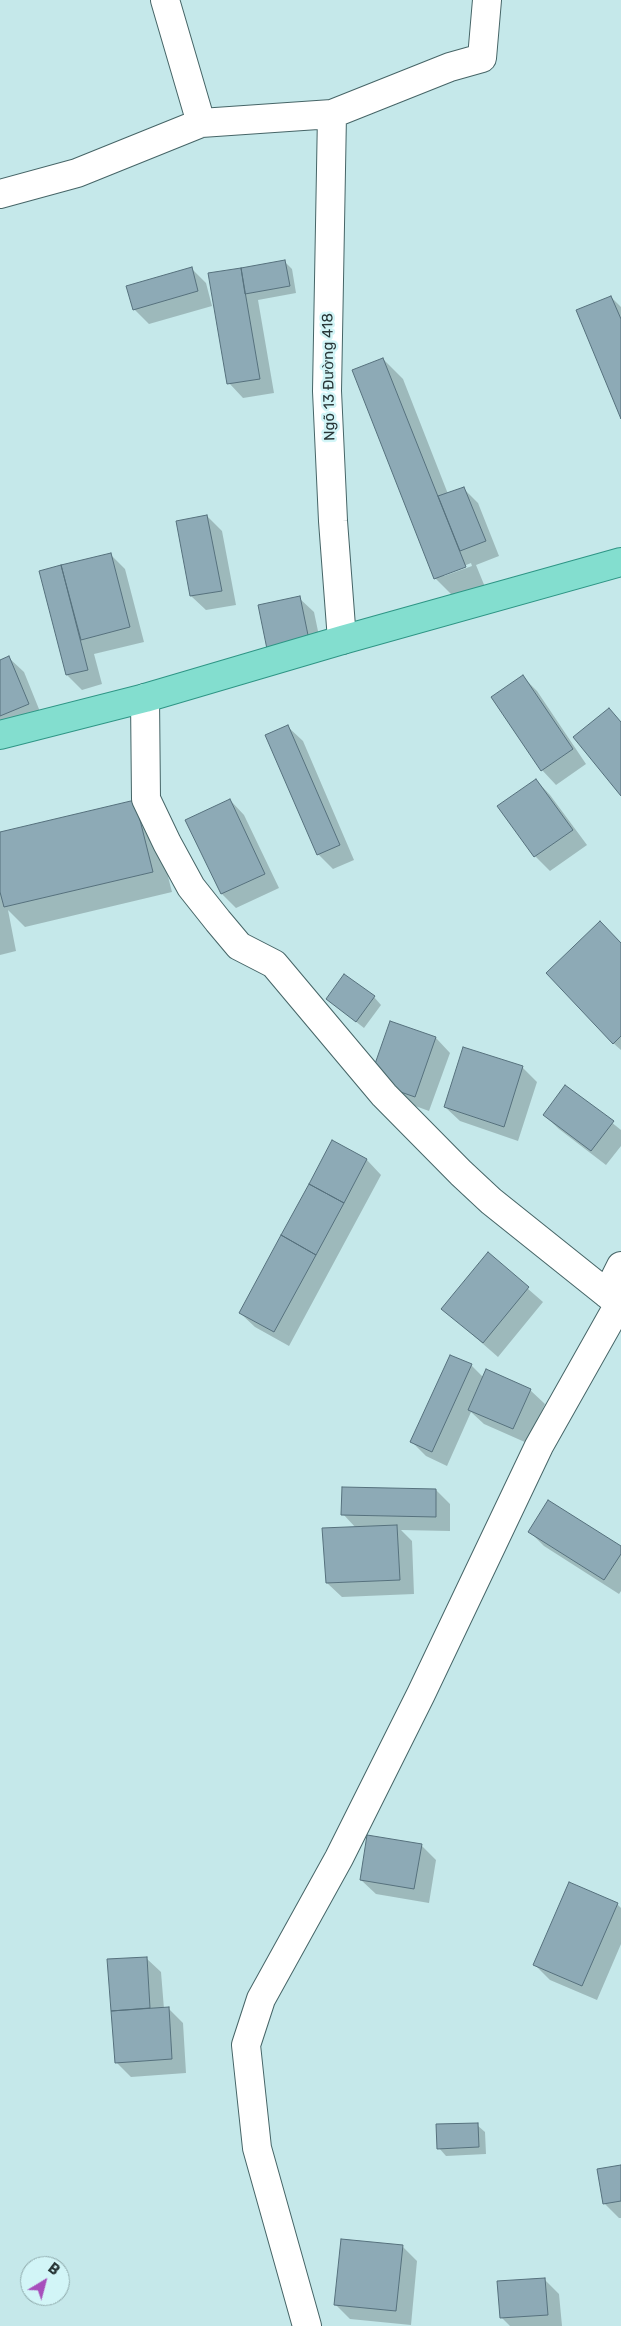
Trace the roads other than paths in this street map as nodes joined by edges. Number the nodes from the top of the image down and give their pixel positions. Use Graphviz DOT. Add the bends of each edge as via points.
graph roads {
  1 [pos="166,0"];
  2 [pos="487,0"];
  3 [pos="332,114"];
  4 [pos="200,124"];
  5 [pos="0,194"];
  6 [pos="621,562"];
  7 [pos="342,640"];
  8 [pos="145,698"];
  9 [pos="0,735"];
  10 [pos="621,1266"];
  11 [pos="616,1301"];
  12 [pos="307,2326"];
  1 -- 4 [label="street"];
  2 -- 3 [label="street" via="482,58 450,67"];
  3 -- 4 [label="street"];
  3 -- 7 [label="street, Ngõ 13 Đường 418" via="327,391"];
  4 -- 5 [label="street" via="77,173"];
  6 -- 7 [label="main road"];
  7 -- 8 [label="main road"];
  8 -- 9 [label="main road"];
  8 -- 11 [label="street" via="146,799 196,894 239,946 274,964 384,1095 461,1173"];
  10 -- 11 [label="street"];
  11 -- 12 [label="street" via="539,1446 339,1858 261,1999 246,2045 258,2148"];
}
